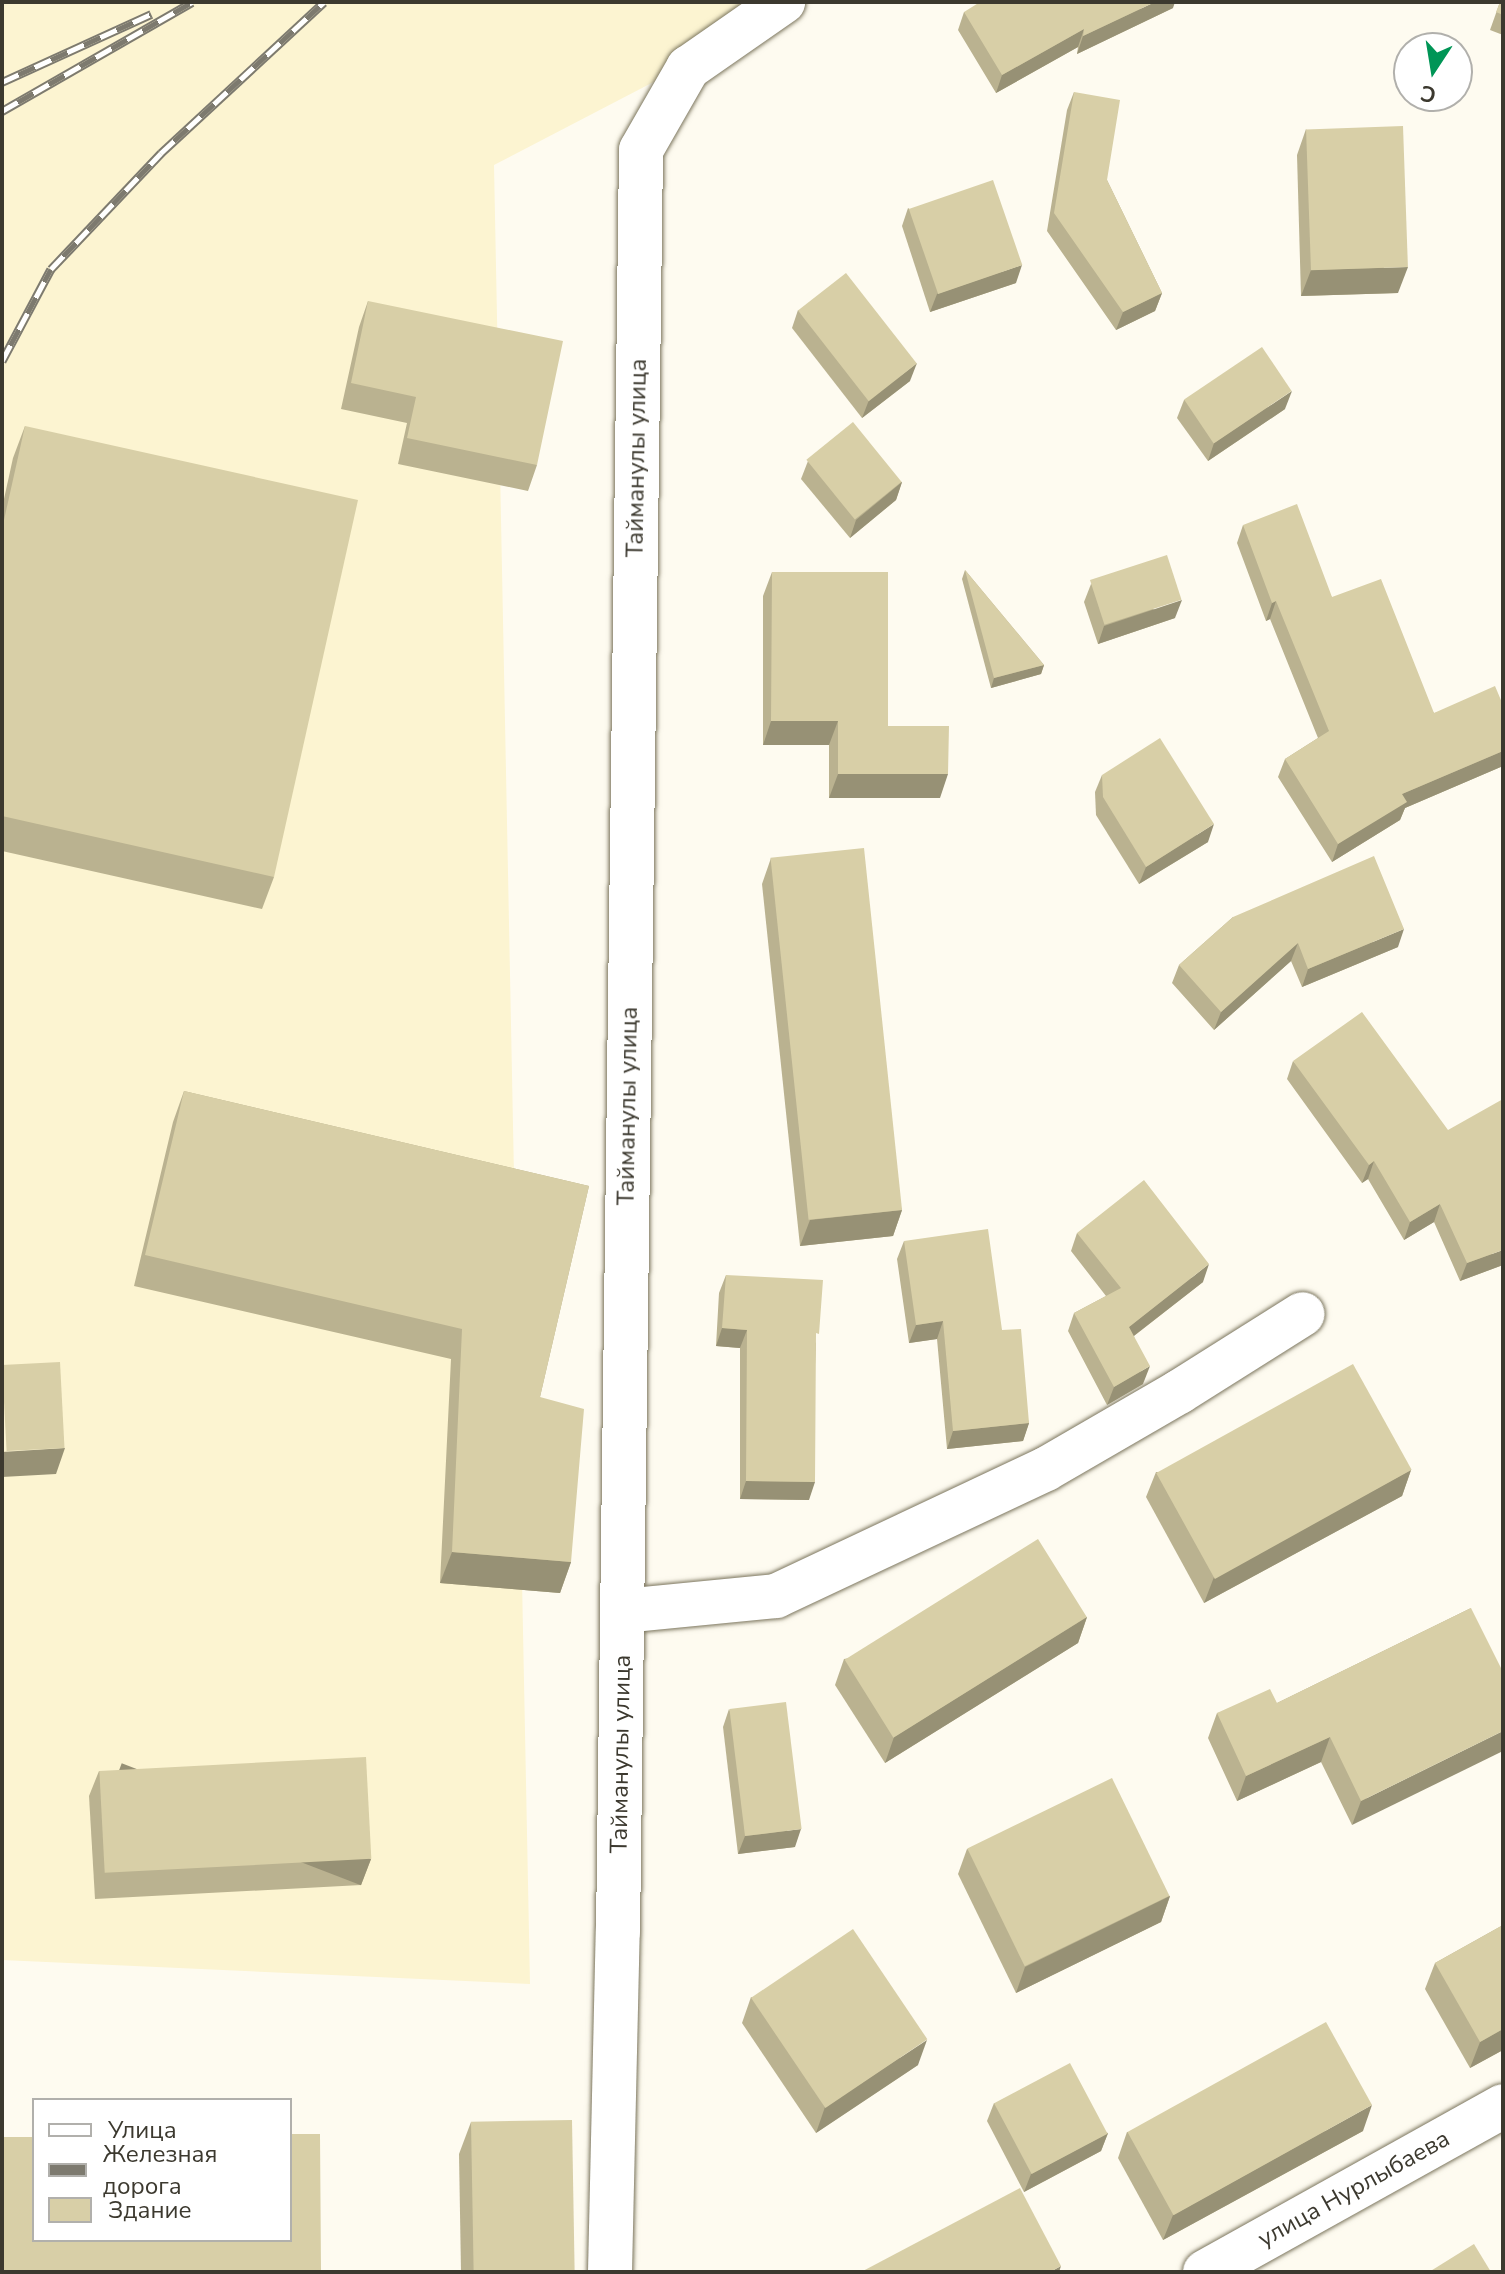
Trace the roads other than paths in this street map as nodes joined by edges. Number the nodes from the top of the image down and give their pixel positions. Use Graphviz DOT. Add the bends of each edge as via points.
graph roads {
  1 [pos="783,2"];
  2 [pos="1303,1314"];
  3 [pos="623,1611"];
  4 [pos="1503,2106"];
  5 [pos="610,2272"];
  6 [pos="1205,2272"];
  1 -- 3 [label="street, Тайманулы улица" via="688,68 641,150"];
  2 -- 3 [label="street" via="1046,1469 776,1596"];
  3 -- 5 [label="street, Тайманулы улица"];
  4 -- 6 [label="street, улица Нурлыбаева"];
}
